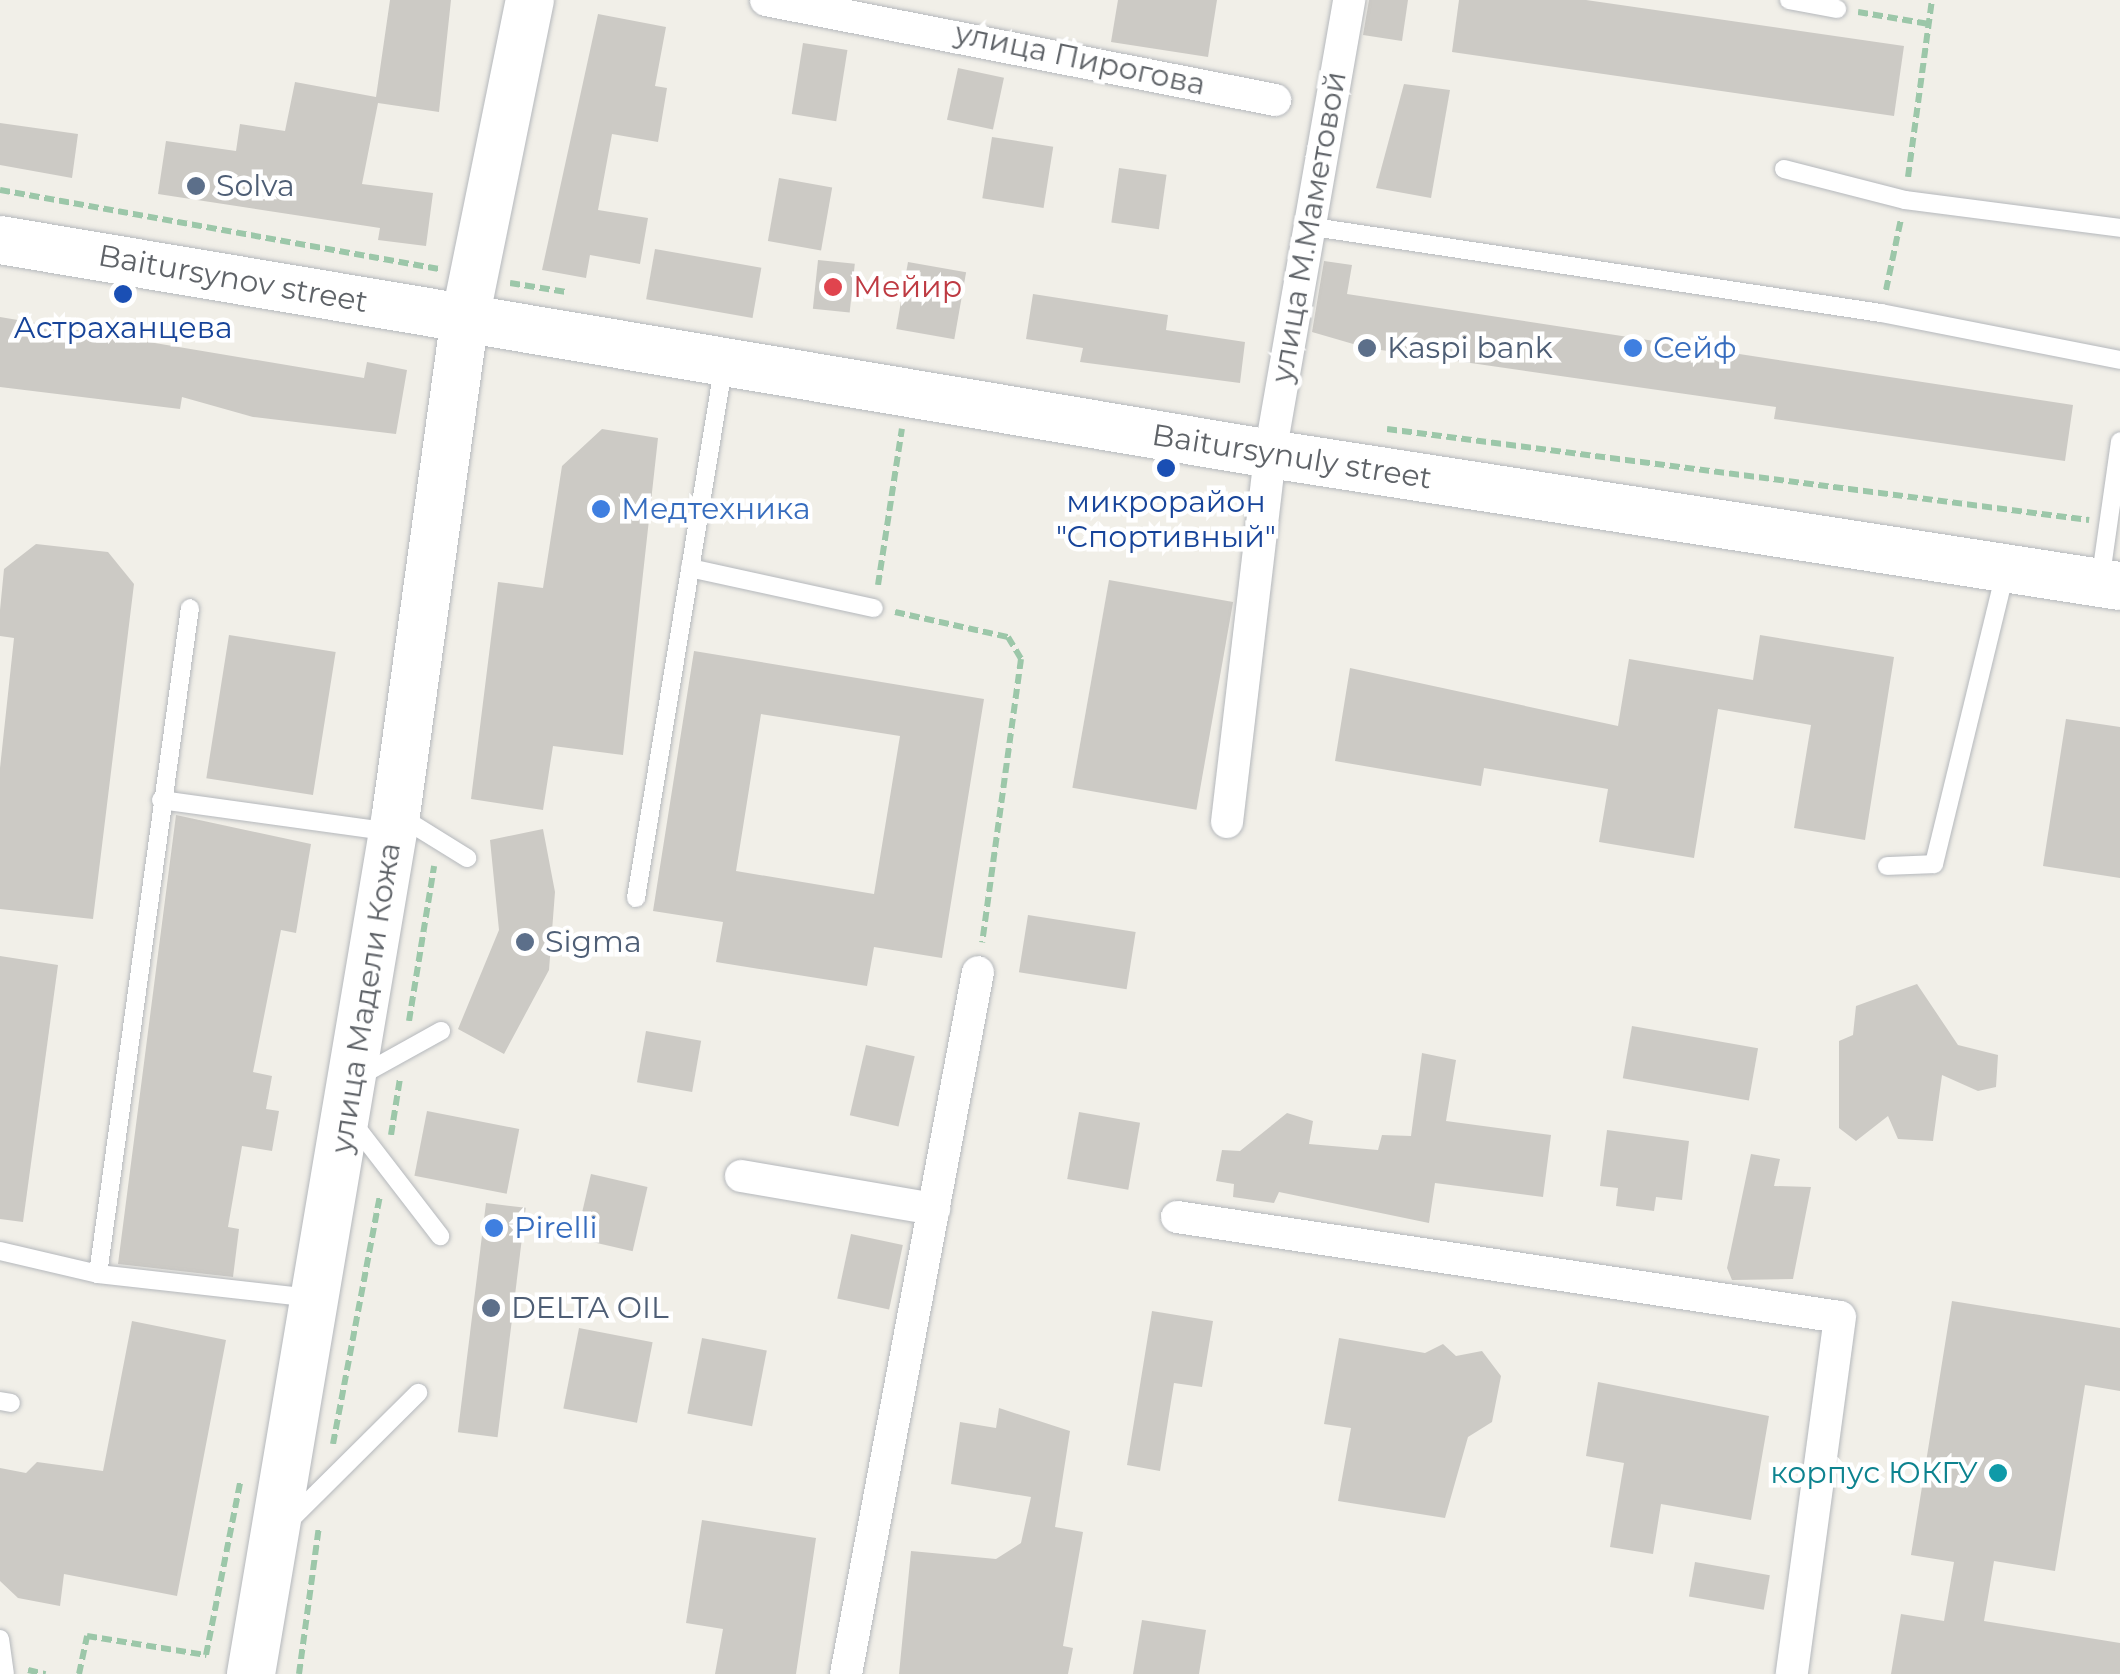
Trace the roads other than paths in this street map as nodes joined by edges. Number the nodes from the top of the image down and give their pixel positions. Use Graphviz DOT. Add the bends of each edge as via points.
graph roads {
  1 [pos="530,0"];
  2 [pos="766,0"];
  3 [pos="1349,0"];
  4 [pos="1789,0"];
  5 [pos="1838,8"];
  6 [pos="912,12"];
  7 [pos="1275,100"];
  8 [pos="1784,170"];
  9 [pos="1307,226"];
  10 [pos="2120,228"];
  11 [pos="0,240"];
  12 [pos="465,319"];
  13 [pos="2120,360"];
  14 [pos="724,362"];
  15 [pos="2120,440"];
  16 [pos="1270,454"];
  17 [pos="690,568"];
  18 [pos="2006,569"];
  19 [pos="2110,584"];
  20 [pos="190,608"];
  21 [pos="874,608"];
  22 [pos="161,800"];
  23 [pos="1227,822"];
  24 [pos="409,829"];
  25 [pos="468,858"];
  26 [pos="1887,866"];
  27 [pos="636,898"];
  28 [pos="978,972"];
  29 [pos="440,1031"];
  30 [pos="350,1097"];
  31 [pos="740,1176"];
  32 [pos="934,1208"];
  33 [pos="1177,1217"];
  34 [pos="440,1236"];
  35 [pos="0,1251"];
  36 [pos="98,1274"];
  37 [pos="317,1299"];
  38 [pos="418,1393"];
  39 [pos="279,1532"];
  40 [pos="0,1638"];
  41 [pos="5,1674"];
  42 [pos="252,1674"];
  43 [pos="846,1674"];
  44 [pos="1792,1674"];
  1 -- 12 [label="main road, улица Мадели Кожа"];
  2 -- 6 [label="street, улица Пирогова"];
  3 -- 9 [label="street, улица М.Маметовой"];
  4 -- 5 [label="lane"];
  6 -- 7 [label="street, улица Пирогова"];
  8 -- 10 [label="lane" via="1906,200"];
  9 -- 13 [label="lane" via="1881,313"];
  9 -- 16 [label="street, улица М.Маметовой"];
  11 -- 12 [label="main road, Baitursynov street"];
  12 -- 14 [label="main road, Baitursynuly street"];
  12 -- 24 [label="main road, улица Мадели Кожа"];
  14 -- 16 [label="main road, Baitursynuly street"];
  14 -- 17 [label="lane"];
  15 -- 19 [label="lane" via="2106,522"];
  16 -- 18 [label="main road, Baitursynuly street"];
  16 -- 23 [label="street, улица М.Маметовой"];
  17 -- 21 [label="lane"];
  17 -- 27 [label="lane"];
  18 -- 19 [label="main road, Baitursynuly street"];
  18 -- 26 [label="lane" via="1934,864"];
  20 -- 22 [label="lane"];
  22 -- 24 [label="lane"];
  22 -- 36 [label="lane"];
  24 -- 25 [label="lane"];
  24 -- 30 [label="main road, улица Мадели Кожа"];
  28 -- 32 [label="street"];
  29 -- 30 [label="lane" via="405,1047"];
  30 -- 34 [label="lane" via="386,1168"];
  30 -- 37 [label="main road, улица Мадели Кожа"];
  31 -- 32 [label="street"];
  32 -- 43 [label="street"];
  33 -- 44 [label="street" via="1840,1317"];
  35 -- 36 [label="lane"];
  36 -- 37 [label="lane"];
  37 -- 39 [label="main road, улица Мадели Кожа"];
  38 -- 39 [label="lane"];
  39 -- 42 [label="main road, улица Мадели Кожа"];
  40 -- 41 [label="lane"];
}
